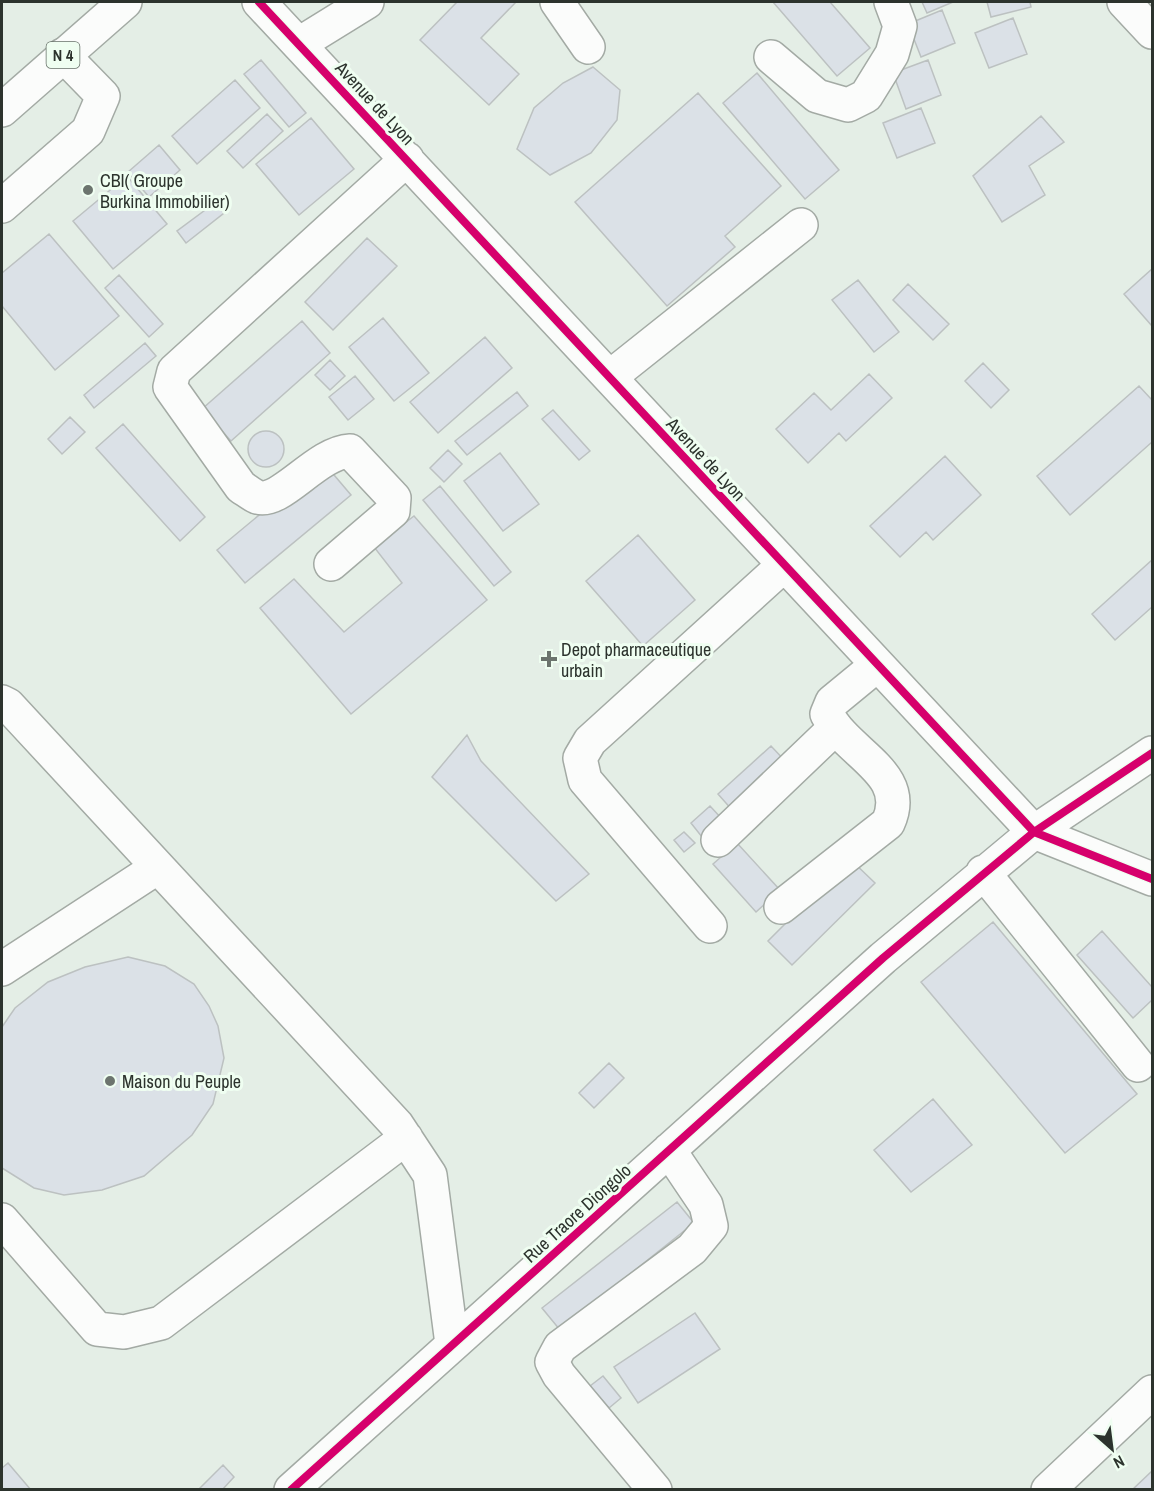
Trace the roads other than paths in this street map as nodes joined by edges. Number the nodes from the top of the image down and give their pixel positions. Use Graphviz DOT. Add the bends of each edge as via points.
graph roads {
  1 [pos="125,2"];
  2 [pos="259,2"];
  3 [pos="367,2"];
  4 [pos="557,2"];
  5 [pos="891,2"];
  6 [pos="1124,2"];
  7 [pos="1152,32"];
  8 [pos="299,44"];
  9 [pos="588,47"];
  10 [pos="63,56"];
  11 [pos="771,57"];
  12 [pos="2,110"];
  13 [pos="407,159"];
  14 [pos="2,206"];
  15 [pos="801,225"];
  16 [pos="610,377"];
  17 [pos="331,564"];
  18 [pos="784,566"];
  19 [pos="877,664"];
  20 [pos="2,702"];
  21 [pos="834,729"];
  22 [pos="1152,753"];
  23 [pos="1034,832"];
  24 [pos="718,840"];
  25 [pos="158,867"];
  26 [pos="983,872"];
  27 [pos="1152,879"];
  28 [pos="781,907"];
  29 [pos="710,926"];
  30 [pos="2,969"];
  31 [pos="1138,1065"];
  32 [pos="406,1138"];
  33 [pos="669,1150"];
  34 [pos="2,1220"];
  35 [pos="452,1344"];
  36 [pos="1152,1392"];
  37 [pos="291,1490"];
  38 [pos="655,1490"];
  39 [pos="1048,1490"];
  1 -- 10 [label="main road, N 4"];
  2 -- 8 [label="main road, Avenue de Lyon"];
  3 -- 8 [label="main road"];
  4 -- 9 [label="main road"];
  5 -- 11 [label="main road" via="900,26 892,54 866,96 848,105 817,96"];
  6 -- 7 [label="main road"];
  8 -- 13 [label="main road, Avenue de Lyon"];
  10 -- 12 [label="main road, N 4"];
  10 -- 14 [label="main road" via="103,96 98,111 88,131"];
  13 -- 16 [label="main road, Avenue de Lyon"];
  13 -- 17 [label="main road" via="174,371 170,387 241,487 258,497 273,497 329,455 350,451 387,490 394,498 393,511"];
  15 -- 16 [label="main road"];
  16 -- 18 [label="main road, Avenue de Lyon"];
  18 -- 19 [label="main road, Avenue de Lyon"];
  18 -- 29 [label="main road" via="590,741 580,758 585,780"];
  19 -- 21 [label="main road" via="832,702 827,714"];
  19 -- 23 [label="main road, Avenue de Lyon"];
  20 -- 25 [label="main road"];
  21 -- 24 [label="main road"];
  21 -- 28 [label="main road" via="884,776 894,793 895,809 888,823"];
  22 -- 23 [label="main road"];
  23 -- 26 [label="main road, Rue Traore Diongolo"];
  23 -- 27 [label="main road"];
  25 -- 30 [label="main road"];
  25 -- 32 [label="main road"];
  26 -- 31 [label="main road"];
  26 -- 33 [label="main road, Rue Traore Diongolo"];
  32 -- 34 [label="main road" via="161,1323 124,1332 97,1329"];
  32 -- 35 [label="main road" via="430,1175"];
  33 -- 35 [label="main road, Rue Traore Diongolo"];
  33 -- 38 [label="main road" via="706,1205 711,1226 692,1249 560,1347 552,1362"];
  35 -- 37 [label="main road, Rue Traore Diongolo"];
  36 -- 39 [label="main road"];
}
